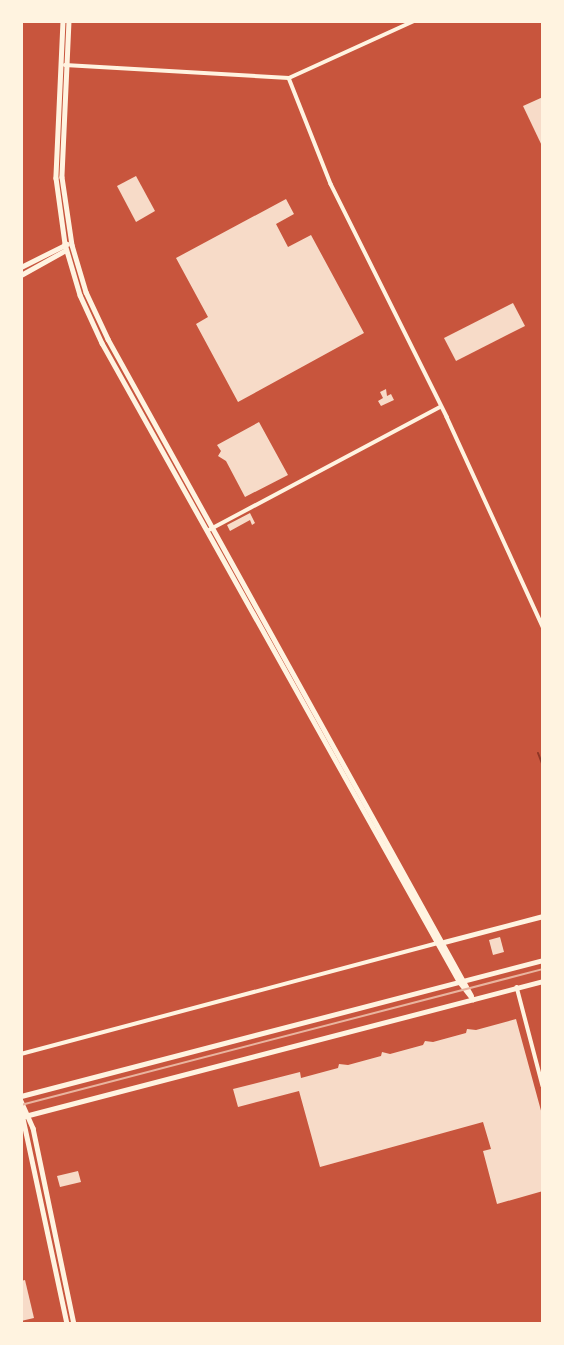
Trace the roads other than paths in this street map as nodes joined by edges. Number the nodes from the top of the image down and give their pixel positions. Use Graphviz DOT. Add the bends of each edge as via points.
graph roads {
  1 [pos="63,21"];
  2 [pos="69,21"];
  3 [pos="414,21"];
  4 [pos="60,65"];
  5 [pos="67,65"];
  6 [pos="289,78"];
  7 [pos="65,244"];
  8 [pos="72,245"];
  9 [pos="66,251"];
  10 [pos="21,267"];
  11 [pos="21,275"];
  12 [pos="441,407"];
  13 [pos="210,529"];
  14 [pos="543,627"];
  15 [pos="543,916"];
  16 [pos="441,943"];
  17 [pos="543,960"];
  18 [pos="462,981"];
  19 [pos="543,981"];
  20 [pos="517,988"];
  21 [pos="473,999"];
  22 [pos="21,1054"];
  23 [pos="543,1086"];
  24 [pos="21,1096"];
  25 [pos="21,1101"];
  26 [pos="21,1109"];
  27 [pos="25,1117"];
  28 [pos="67,1324"];
  29 [pos="74,1324"];
  1 -- 4 [label="street"];
  2 -- 5 [label="street"];
  3 -- 6 [label="street"];
  4 -- 5 [label="street"];
  4 -- 7 [label="street" via="56,160"];
  5 -- 6 [label="street"];
  5 -- 8 [label="street" via="62,177"];
  6 -- 12 [label="street" via="331,184"];
  7 -- 8 [label="street"];
  7 -- 9 [label="street"];
  7 -- 10 [label="street"];
  8 -- 9 [label="street"];
  8 -- 13 [label="street" via="99,323"];
  9 -- 11 [label="street"];
  9 -- 13 [label="street" via="97,334"];
  12 -- 13 [label="street"];
  12 -- 14 [label="street"];
  13 -- 16 [label="street"];
  15 -- 16 [label="street"];
  16 -- 18 [label="street"];
  16 -- 22 [label="street"];
  17 -- 18 [label="main road"];
  18 -- 21 [label="street"];
  18 -- 24 [label="main road"];
  19 -- 20 [label="main road"];
  20 -- 21 [label="main road"];
  20 -- 23 [label="street"];
  21 -- 27 [label="main road"];
  25 -- 27 [label="street"];
  26 -- 27 [label="street"];
  27 -- 28 [label="street"];
  27 -- 29 [label="street"];
}
